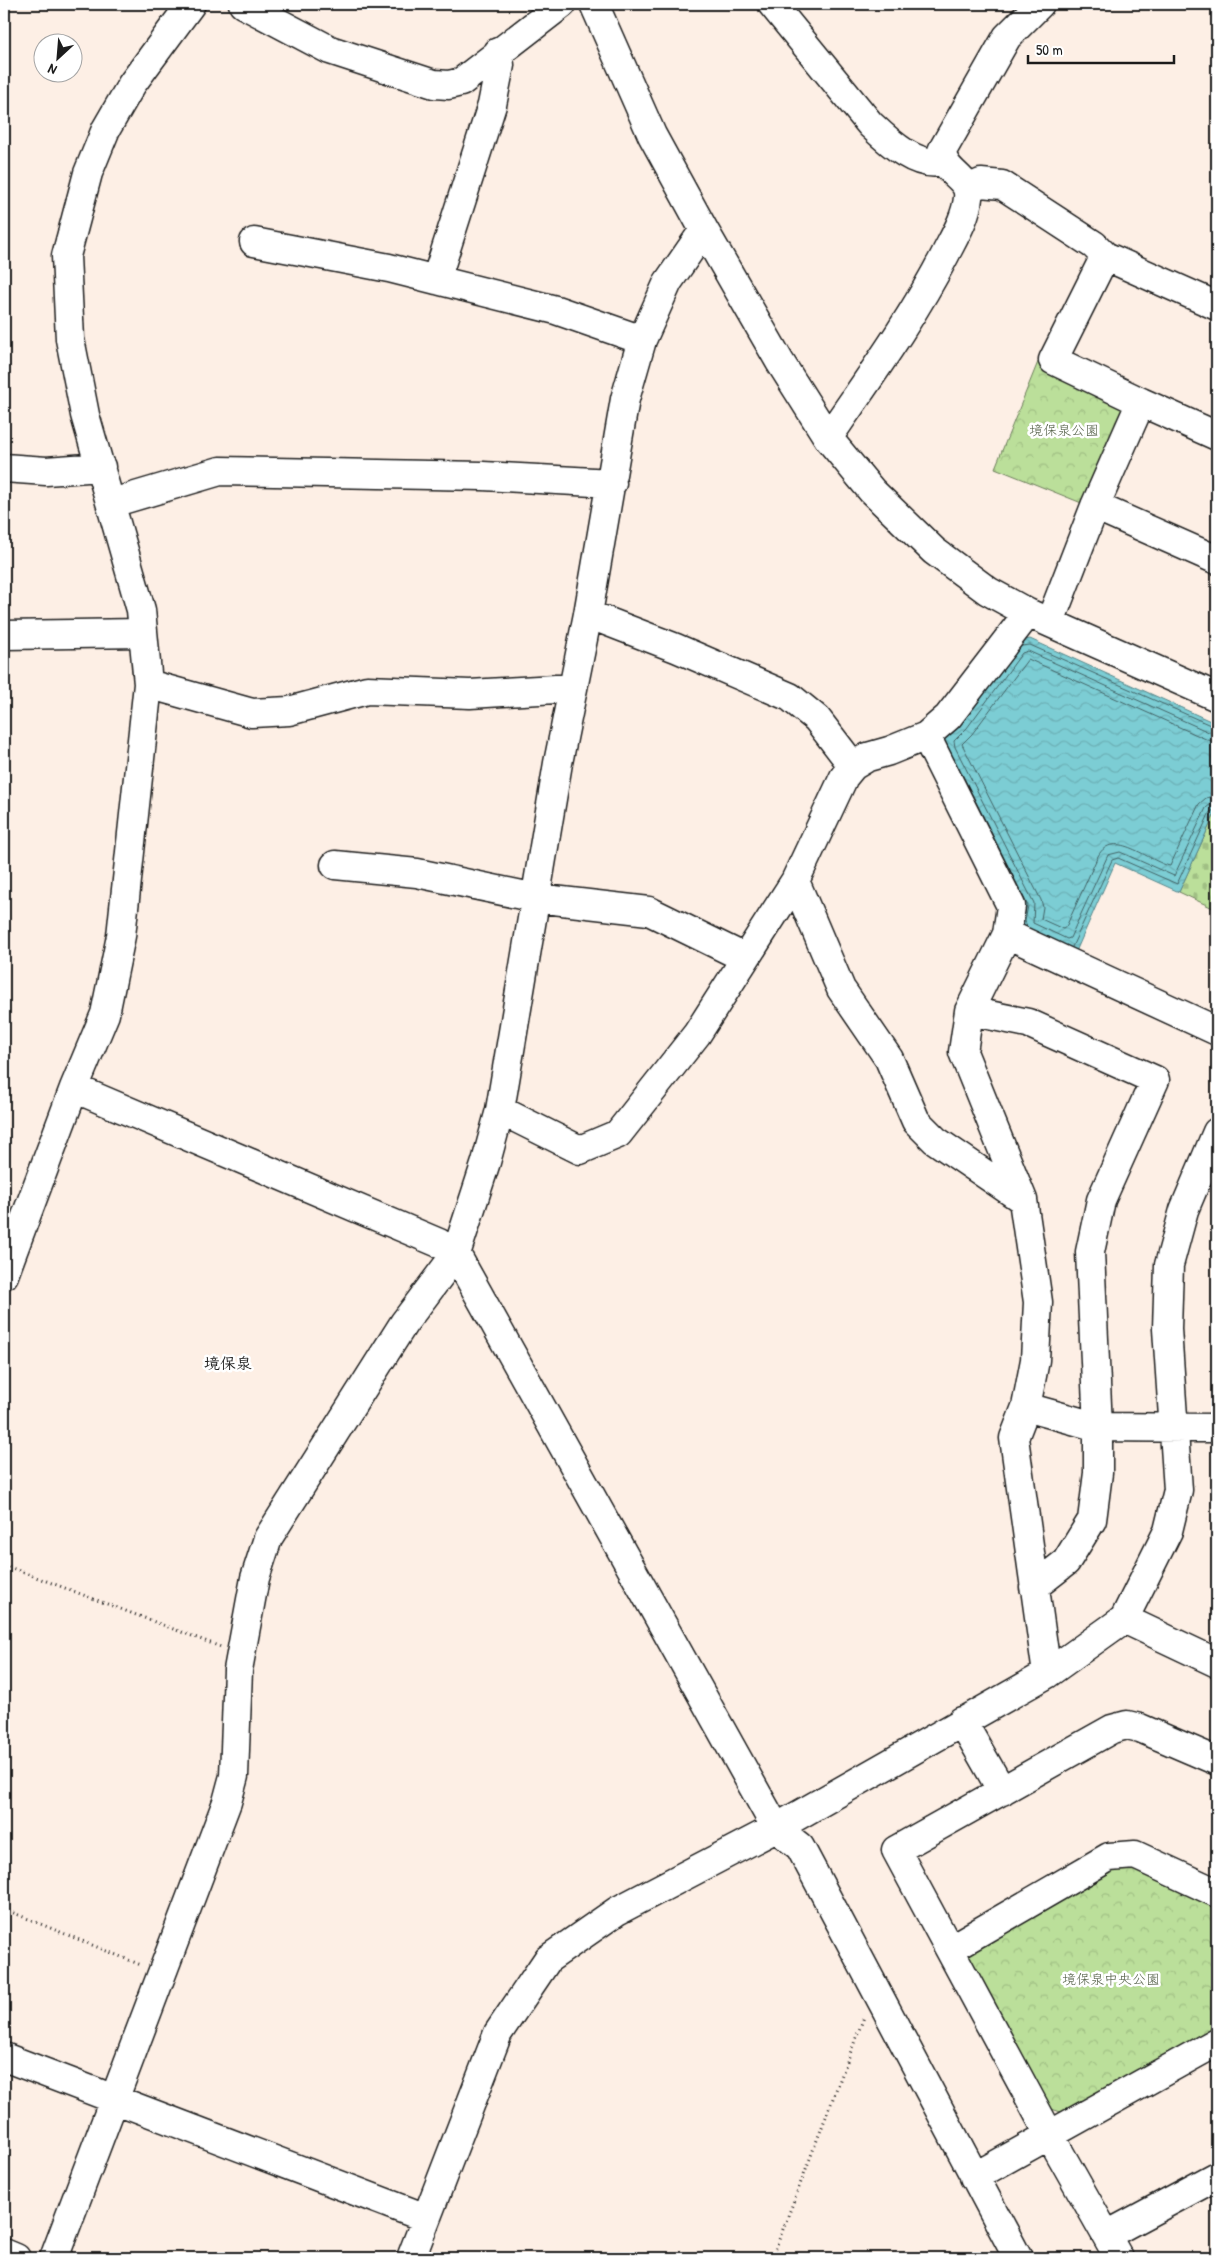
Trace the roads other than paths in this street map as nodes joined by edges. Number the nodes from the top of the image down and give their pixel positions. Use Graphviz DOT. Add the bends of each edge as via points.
graph roads {
  1 [pos="243,4"];
  2 [pos="562,4"];
  3 [pos="594,4"];
  4 [pos="772,4"];
  5 [pos="1040,4"];
  6 [pos="181,7"];
  7 [pos="498,52"];
  8 [pos="943,161"];
  9 [pos="968,189"];
  10 [pos="704,230"];
  11 [pos="254,242"];
  12 [pos="1105,256"];
  13 [pos="436,280"];
  14 [pos="1217,306"];
  15 [pos="642,340"];
  16 [pos="1141,402"];
  17 [pos="1217,436"];
  18 [pos="828,438"];
  19 [pos="4,468"];
  20 [pos="101,468"];
  21 [pos="612,483"];
  22 [pos="112,503"];
  23 [pos="1095,506"];
  24 [pos="1217,560"];
  25 [pos="588,614"];
  26 [pos="1039,617"];
  27 [pos="143,633"];
  28 [pos="4,635"];
  29 [pos="148,684"];
  30 [pos="573,688"];
  31 [pos="1217,697"];
  32 [pos="926,736"];
  33 [pos="853,766"];
  34 [pos="335,865"];
  35 [pos="795,881"];
  36 [pos="536,898"];
  37 [pos="1006,934"];
  38 [pos="745,958"];
  39 [pos="969,1012"];
  40 [pos="1217,1031"];
  41 [pos="74,1088"];
  42 [pos="500,1110"];
  43 [pos="1217,1132"];
  44 [pos="1023,1200"];
  45 [pos="456,1254"];
  46 [pos="4,1275"];
  47 [pos="1026,1407"];
  48 [pos="1098,1427"];
  49 [pos="1174,1428"];
  50 [pos="1217,1428"];
  51 [pos="1034,1587"];
  52 [pos="1124,1619"];
  53 [pos="1217,1663"];
  54 [pos="1047,1674"];
  55 [pos="962,1721"];
  56 [pos="1217,1761"];
  57 [pos="1002,1791"];
  58 [pos="776,1828"];
  59 [pos="1217,1893"];
  60 [pos="950,1949"];
  61 [pos="1217,2042"];
  62 [pos="4,2057"];
  63 [pos="114,2099"];
  64 [pos="1049,2134"];
  65 [pos="1217,2176"];
  66 [pos="974,2177"];
  67 [pos="426,2218"];
  68 [pos="1113,2246"];
  69 [pos="4,2253"];
  70 [pos="16,2258"];
  71 [pos="54,2258"];
  72 [pos="67,2258"];
  73 [pos="78,2258"];
  74 [pos="411,2258"];
  75 [pos="1018,2258"];
  1 -- 7 [label="street" via="330,50 434,84 461,82"];
  2 -- 7 [label="street"];
  3 -- 10 [label="street" via="652,135"];
  4 -- 8 [label="street" via="870,124 914,156 928,162"];
  5 -- 8 [label="street" via="1007,37 949,137 942,151"];
  6 -- 20 [label="street" via="106,129 88,173 66,256 70,339 85,415"];
  7 -- 13 [label="street" via="500,66 492,105"];
  8 -- 9 [label="street"];
  9 -- 12 [label="street" via="981,183 1002,185 1094,245"];
  9 -- 18 [label="street" via="959,229 925,295"];
  10 -- 15 [label="street" via="668,282"];
  10 -- 18 [label="street"];
  11 -- 13 [label="street"];
  12 -- 14 [label="street"];
  12 -- 16 [label="street" via="1053,360"];
  13 -- 15 [label="street" via="556,310"];
  15 -- 21 [label="street" via="625,399"];
  16 -- 17 [label="street"];
  16 -- 23 [label="street"];
  18 -- 26 [label="street" via="872,491 934,551 988,591"];
  19 -- 20 [label="street" via="46,471"];
  20 -- 22 [label="street"];
  21 -- 22 [label="street" via="483,476 220,471"];
  21 -- 25 [label="street"];
  22 -- 27 [label="street" via="141,610"];
  23 -- 24 [label="street"];
  23 -- 26 [label="street"];
  25 -- 30 [label="street"];
  25 -- 33 [label="street" via="790,697 817,719"];
  26 -- 31 [label="street"];
  26 -- 32 [label="street" via="948,717"];
  27 -- 28 [label="street"];
  27 -- 29 [label="street"];
  29 -- 30 [label="street" via="252,714 289,711 367,690 470,694"];
  29 -- 41 [label="street" via="121,936 105,1014"];
  30 -- 36 [label="street"];
  32 -- 33 [label="street" via="868,757"];
  32 -- 37 [label="street" via="1011,906"];
  33 -- 35 [label="street" via="844,777"];
  34 -- 36 [label="street" via="417,874"];
  35 -- 38 [label="street"];
  35 -- 44 [label="street" via="841,989 889,1059 916,1121 935,1140"];
  36 -- 38 [label="street" via="648,911"];
  36 -- 42 [label="street"];
  37 -- 39 [label="street"];
  37 -- 40 [label="street"];
  38 -- 42 [label="street" via="697,1034 618,1134 580,1150"];
  39 -- 44 [label="street" via="963,1052"];
  39 -- 48 [label="street" via="1028,1023 1155,1080 1102,1200 1090,1252"];
  41 -- 45 [label="street"];
  41 -- 46 [label="street"];
  42 -- 45 [label="street"];
  43 -- 49 [label="street" via="1184,1210 1169,1265 1167,1329"];
  44 -- 47 [label="street" via="1038,1302 1035,1360"];
  45 -- 58 [label="street"];
  45 -- 63 [label="street" via="404,1323 268,1538 255,1578 238,1670 234,1776"];
  47 -- 48 [label="street"];
  47 -- 51 [label="street" via="1014,1438"];
  48 -- 49 [label="street"];
  48 -- 51 [label="street" via="1098,1473 1092,1520 1066,1562"];
  49 -- 50 [label="street"];
  49 -- 52 [label="street" via="1178,1490 1168,1531"];
  51 -- 54 [label="street"];
  52 -- 53 [label="street"];
  52 -- 54 [label="street"];
  54 -- 55 [label="street"];
  55 -- 57 [label="street"];
  55 -- 58 [label="street"];
  56 -- 57 [label="street" via="1140,1728 1127,1726 1112,1729"];
  57 -- 60 [label="street" via="896,1850"];
  58 -- 66 [label="street" via="800,1847"];
  58 -- 67 [label="street" via="617,1911 548,1959 498,2033"];
  59 -- 60 [label="street" via="1135,1855 1109,1857"];
  60 -- 64 [label="street"];
  61 -- 64 [label="street"];
  62 -- 63 [label="street"];
  63 -- 67 [label="street"];
  63 -- 71 [label="street"];
  64 -- 66 [label="street"];
  64 -- 68 [label="street"];
  65 -- 68 [label="street"];
  66 -- 75 [label="street"];
  67 -- 74 [label="street"];
  69 -- 70 [label="street"];
  72 -- 73 [label="street"];
}
